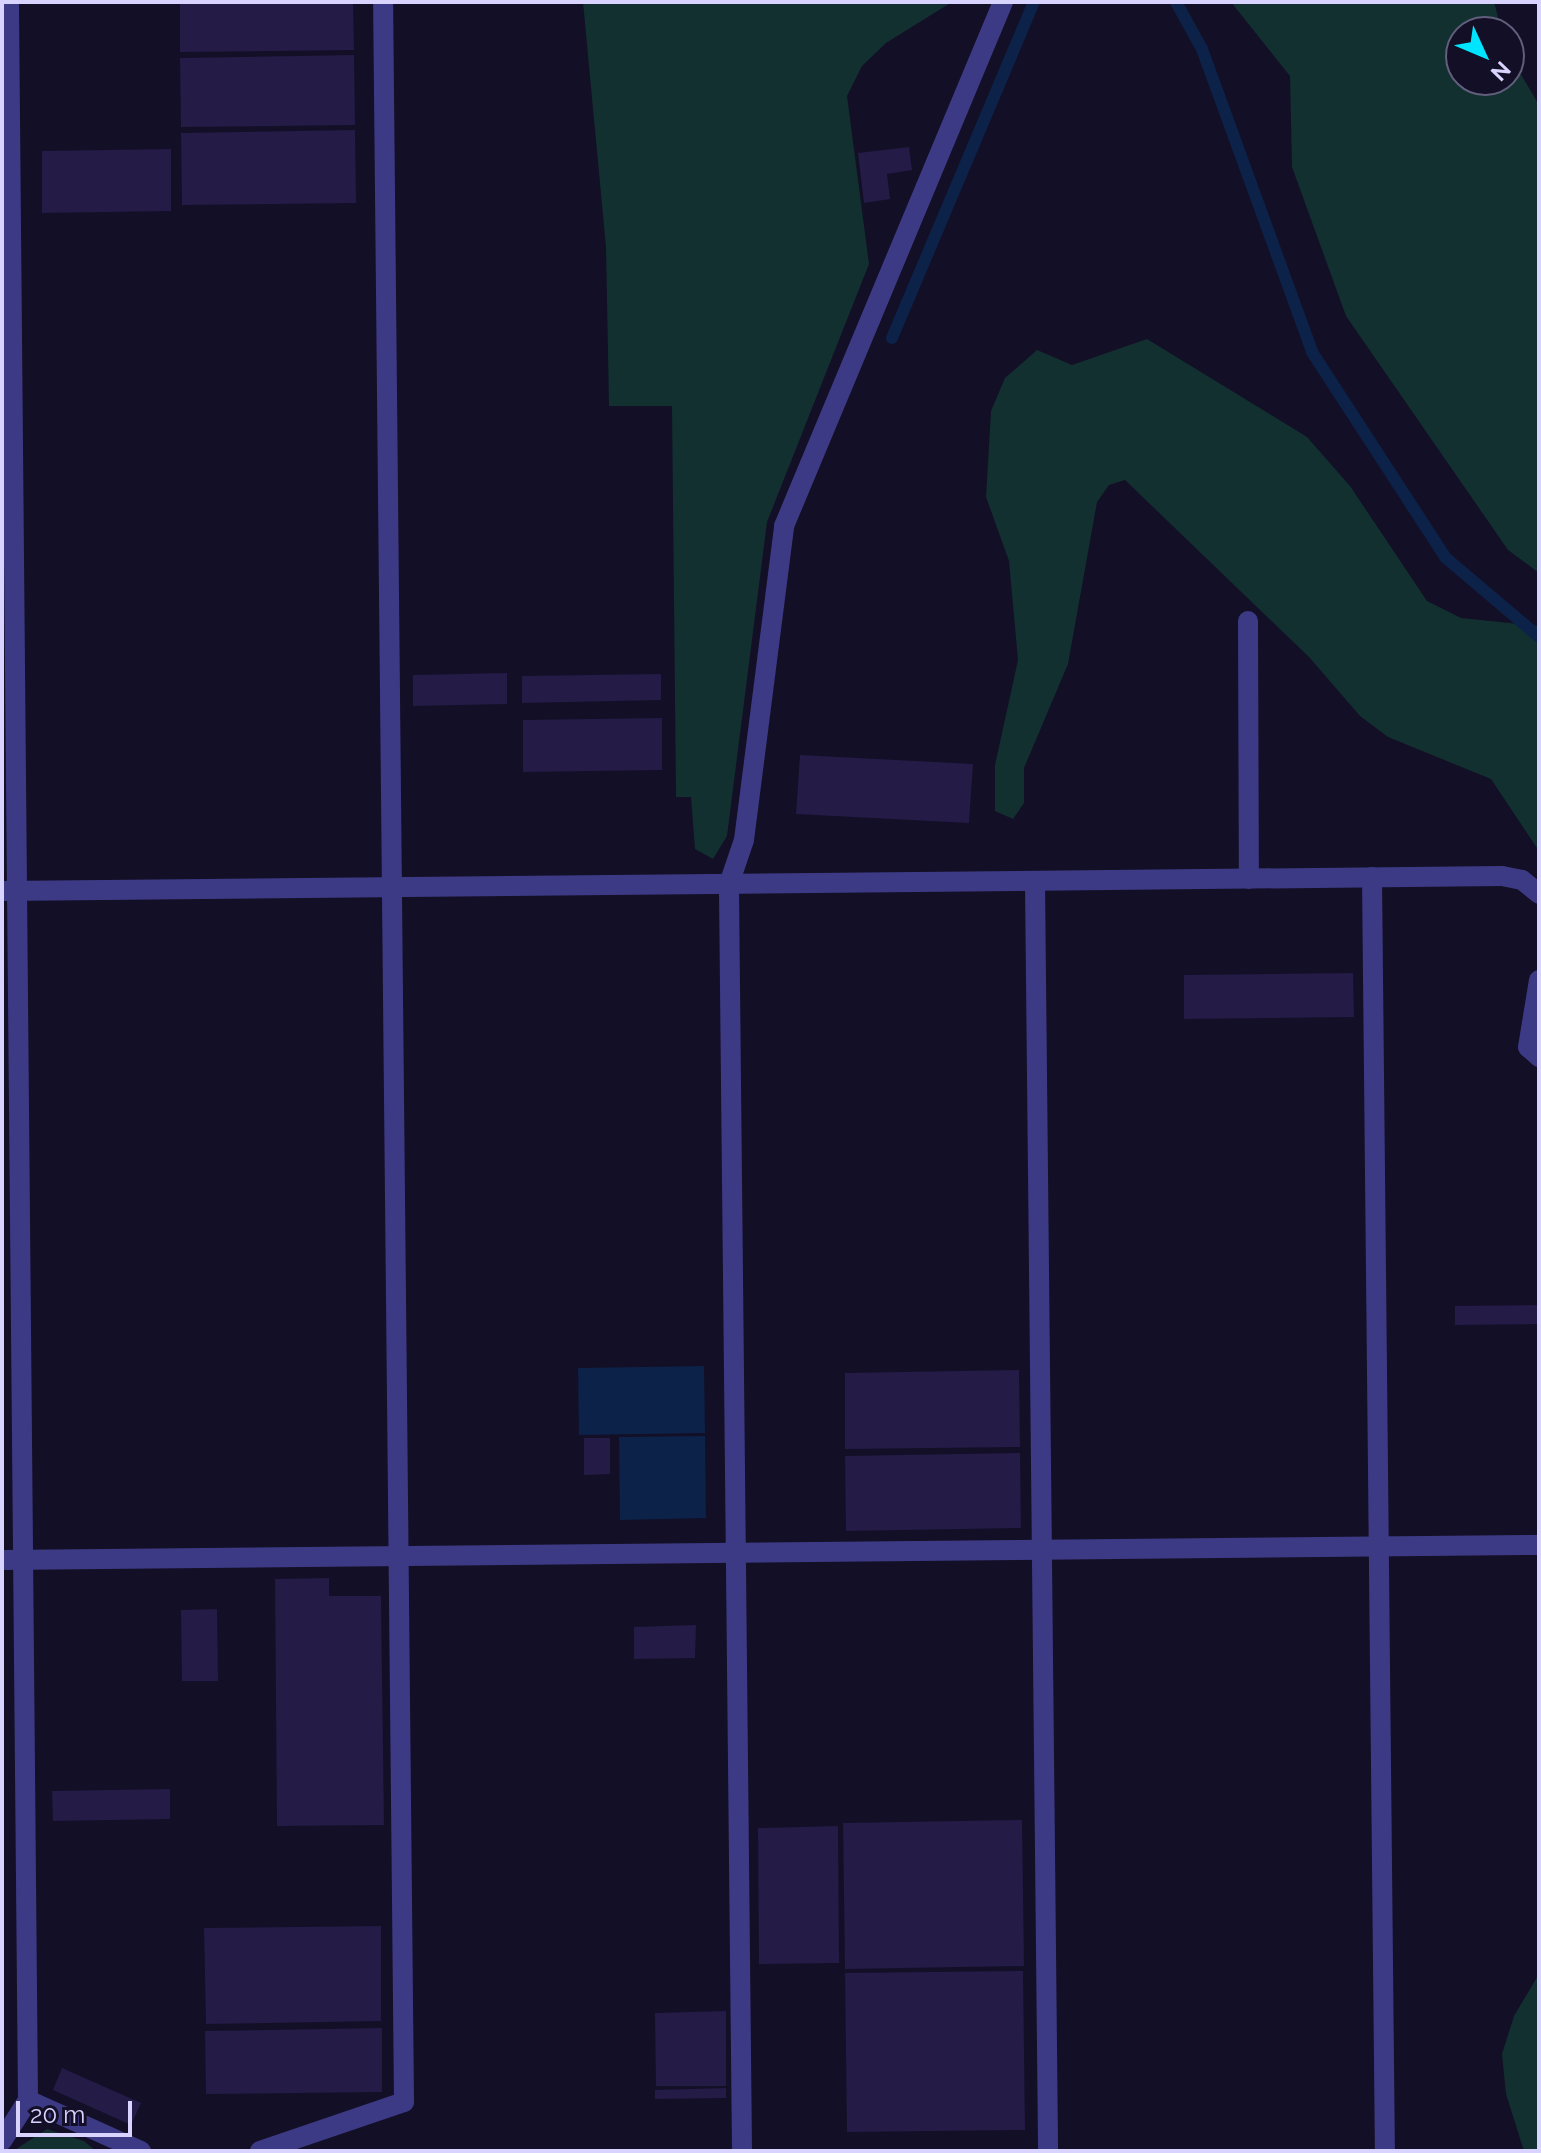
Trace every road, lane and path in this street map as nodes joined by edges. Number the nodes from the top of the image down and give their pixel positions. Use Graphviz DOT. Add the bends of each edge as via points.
graph roads {
  1 [pos="9,2"];
  2 [pos="383,2"];
  3 [pos="1003,2"];
  4 [pos="1248,621"];
  5 [pos="1372,877"];
  6 [pos="1249,879"];
  7 [pos="1035,881"];
  8 [pos="729,884"];
  9 [pos="392,887"];
  10 [pos="10,891"];
  11 [pos="1539,894"];
  12 [pos="1539,980"];
  13 [pos="1539,1057"];
  14 [pos="11,1222"];
  15 [pos="1539,1545"];
  16 [pos="1379,1547"];
  17 [pos="1042,1550"];
  18 [pos="736,1553"];
  19 [pos="399,1556"];
  20 [pos="2,1560"];
  21 [pos="24,1560"];
  22 [pos="28,2100"];
  23 [pos="2,2141"];
  24 [pos="141,2151"];
  25 [pos="260,2151"];
  26 [pos="742,2151"];
  27 [pos="1048,2151"];
  28 [pos="1385,2151"];
  1 -- 10 [label="street"];
  2 -- 9 [label="street"];
  3 -- 8 [label="street" via="784,526 744,840"];
  4 -- 6 [label="street"];
  5 -- 6 [label="street"];
  5 -- 11 [label="street" via="1502,876 1522,880"];
  5 -- 16 [label="street"];
  6 -- 7 [label="street"];
  7 -- 8 [label="street"];
  7 -- 17 [label="street"];
  8 -- 9 [label="street"];
  8 -- 18 [label="street"];
  9 -- 10 [label="street"];
  9 -- 19 [label="street"];
  10 -- 14 [label="street"];
  12 -- 13 [label="street" via="1528,1047"];
  14 -- 21 [label="street"];
  15 -- 16 [label="street"];
  16 -- 17 [label="street"];
  16 -- 28 [label="street"];
  17 -- 18 [label="street"];
  17 -- 27 [label="street"];
  18 -- 19 [label="street"];
  18 -- 26 [label="street"];
  19 -- 21 [label="street"];
  19 -- 25 [label="street" via="404,2102"];
  20 -- 21 [label="street"];
  21 -- 22 [label="street"];
  22 -- 23 [label="street"];
  22 -- 24 [label="street"];
}
